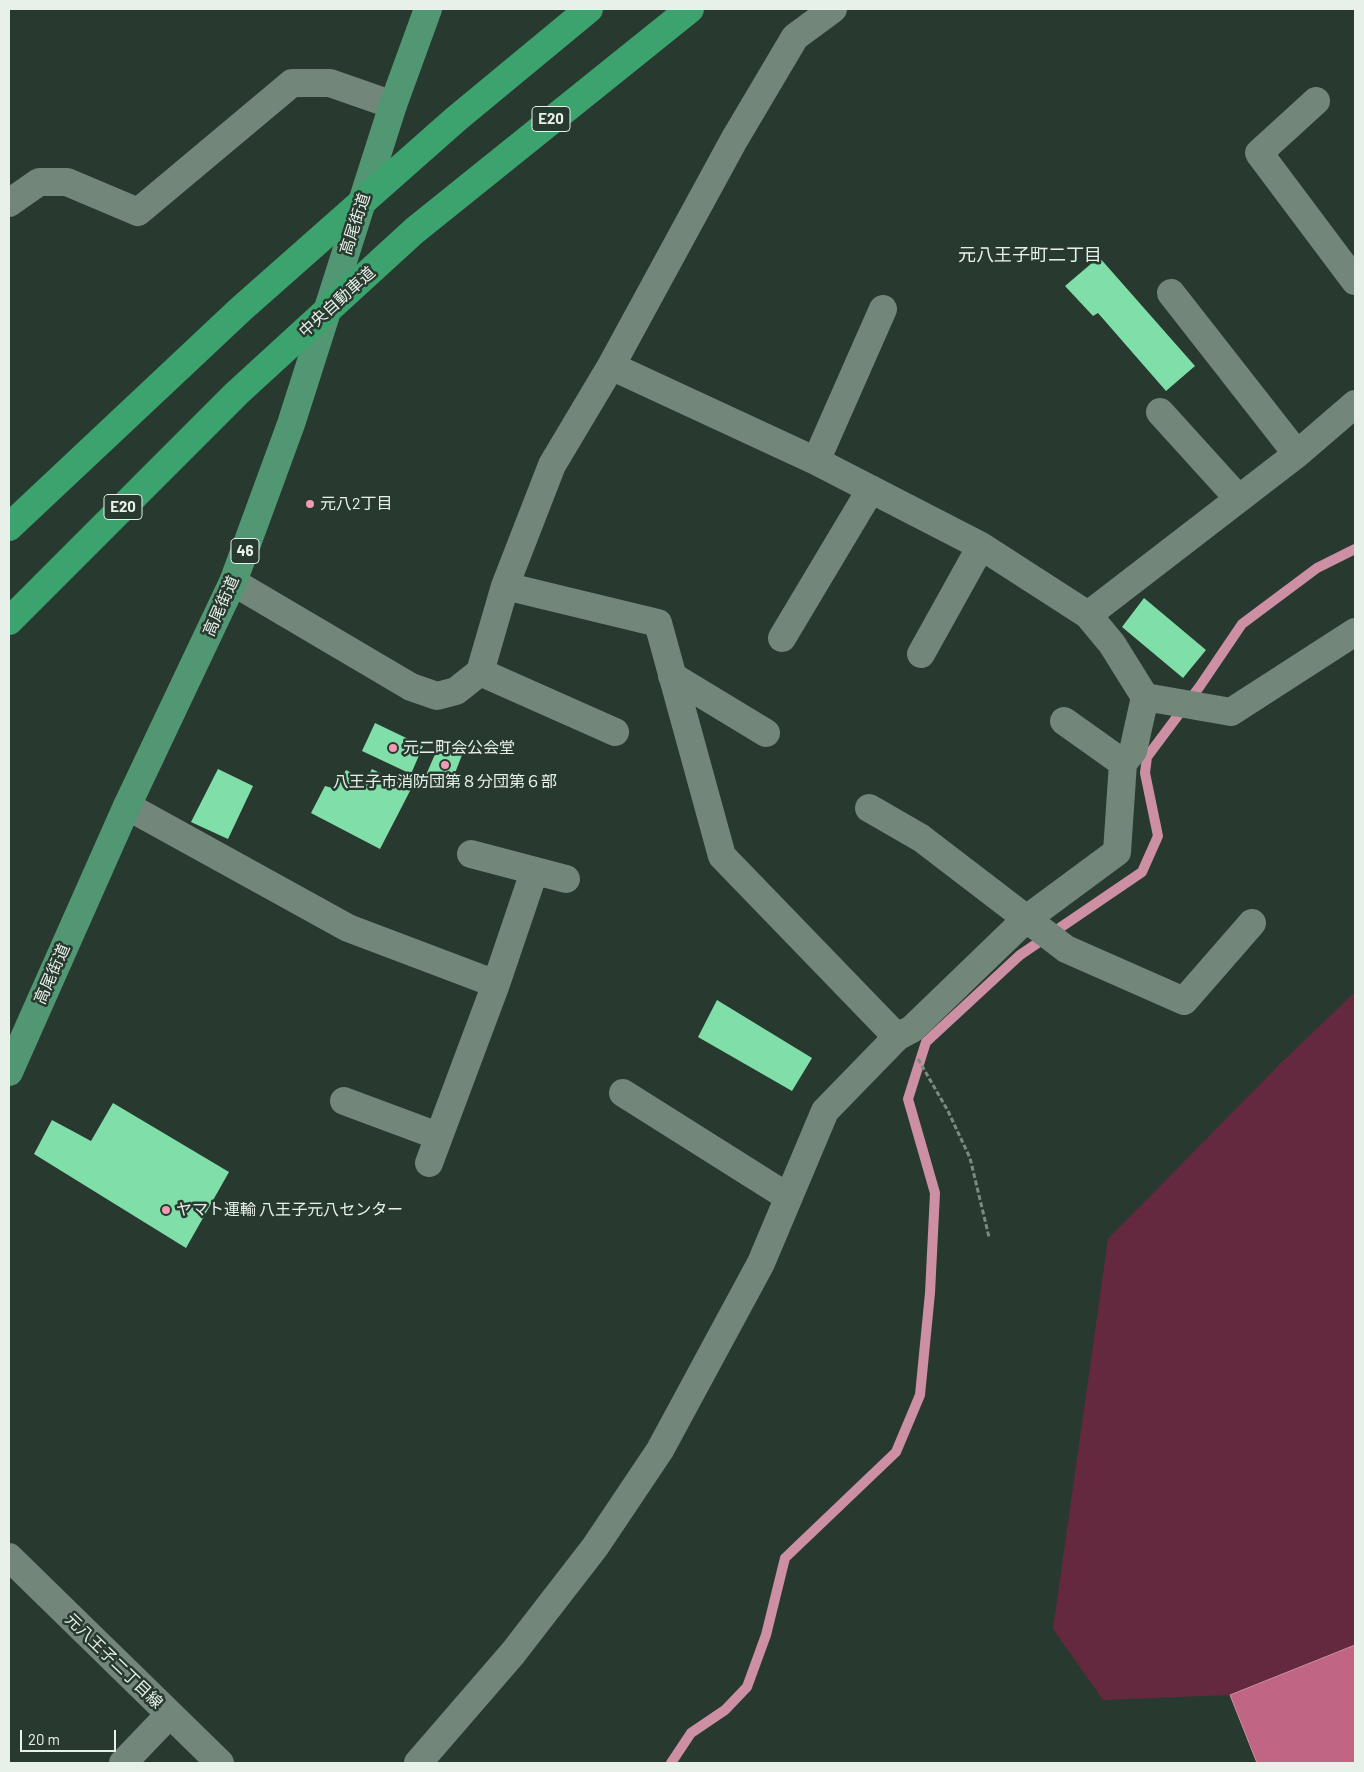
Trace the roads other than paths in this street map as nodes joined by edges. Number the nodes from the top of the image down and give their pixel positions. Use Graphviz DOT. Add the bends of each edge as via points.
graph roads {
  1 [pos="428,9"];
  2 [pos="589,9"];
  3 [pos="690,9"];
  4 [pos="833,9"];
  5 [pos="1316,100"];
  6 [pos="393,105"];
  7 [pos="9,202"];
  8 [pos="1355,281"];
  9 [pos="1171,293"];
  10 [pos="883,310"];
  11 [pos="611,366"];
  12 [pos="1355,404"];
  13 [pos="1160,412"];
  14 [pos="1297,454"];
  15 [pos="816,461"];
  16 [pos="871,489"];
  17 [pos="1238,498"];
  18 [pos="9,527"];
  19 [pos="981,546"];
  20 [pos="233,582"];
  21 [pos="505,586"];
  22 [pos="1088,615"];
  23 [pos="9,621"];
  24 [pos="1355,632"];
  25 [pos="782,638"];
  26 [pos="921,654"];
  27 [pos="480,672"];
  28 [pos="672,676"];
  29 [pos="1157,699"];
  30 [pos="1064,721"];
  31 [pos="615,732"];
  32 [pos="766,733"];
  33 [pos="1123,763"];
  34 [pos="128,806"];
  35 [pos="869,808"];
  36 [pos="471,854"];
  37 [pos="534,872"];
  38 [pos="566,879"];
  39 [pos="1252,923"];
  40 [pos="1032,924"];
  41 [pos="496,984"];
  42 [pos="905,1044"];
  43 [pos="9,1072"];
  44 [pos="623,1094"];
  45 [pos="344,1101"];
  46 [pos="438,1136"];
  47 [pos="429,1163"];
  48 [pos="788,1197"];
  49 [pos="9,1557"];
  50 [pos="169,1714"];
  51 [pos="123,1763"];
  52 [pos="220,1763"];
  53 [pos="418,1763"];
  1 -- 6 [label="main road, 高尾街道 / 46"];
  2 -- 18 [label="highway" via="456,119 240,309"];
  3 -- 23 [label="highway, 中央自動車道 / E20" via="414,231 237,393"];
  4 -- 11 [label="street" via="795,37 734,140"];
  5 -- 8 [label="street" via="1259,153"];
  6 -- 7 [label="street" via="330,83 292,83 138,212 67,182 39,182"];
  6 -- 20 [label="main road, 高尾街道 / 46" via="291,424"];
  9 -- 14 [label="street"];
  10 -- 15 [label="street"];
  11 -- 15 [label="street"];
  11 -- 21 [label="street" via="552,465"];
  12 -- 14 [label="street"];
  13 -- 17 [label="street"];
  14 -- 17 [label="street"];
  15 -- 16 [label="street"];
  16 -- 19 [label="street"];
  16 -- 25 [label="street"];
  17 -- 22 [label="street"];
  19 -- 22 [label="street"];
  19 -- 26 [label="street"];
  20 -- 27 [label="street" via="411,687 437,696 456,692"];
  20 -- 34 [label="main road, 高尾街道 / 46"];
  21 -- 27 [label="street"];
  21 -- 28 [label="street" via="658,623"];
  22 -- 29 [label="street"];
  24 -- 29 [label="street" via="1230,712"];
  27 -- 31 [label="street"];
  28 -- 32 [label="street"];
  28 -- 42 [label="street" via="722,856"];
  29 -- 33 [label="street" via="1133,750"];
  30 -- 33 [label="street"];
  33 -- 40 [label="street" via="1117,852"];
  34 -- 41 [label="street" via="348,928"];
  34 -- 43 [label="main road, 高尾街道 / 46"];
  35 -- 40 [label="street" via="921,838"];
  36 -- 37 [label="street"];
  37 -- 38 [label="street"];
  37 -- 41 [label="street"];
  39 -- 40 [label="street" via="1184,1001 1066,949"];
  40 -- 42 [label="street" via="912,1029"];
  41 -- 46 [label="street"];
  42 -- 48 [label="street" via="825,1111"];
  44 -- 48 [label="street"];
  45 -- 46 [label="street"];
  46 -- 47 [label="street"];
  48 -- 53 [label="street" via="762,1263 660,1450 595,1546 514,1653"];
  49 -- 50 [label="street, 元八王子二丁目線"];
  50 -- 51 [label="street"];
  50 -- 52 [label="street, 元八王子二丁目線"];
}
